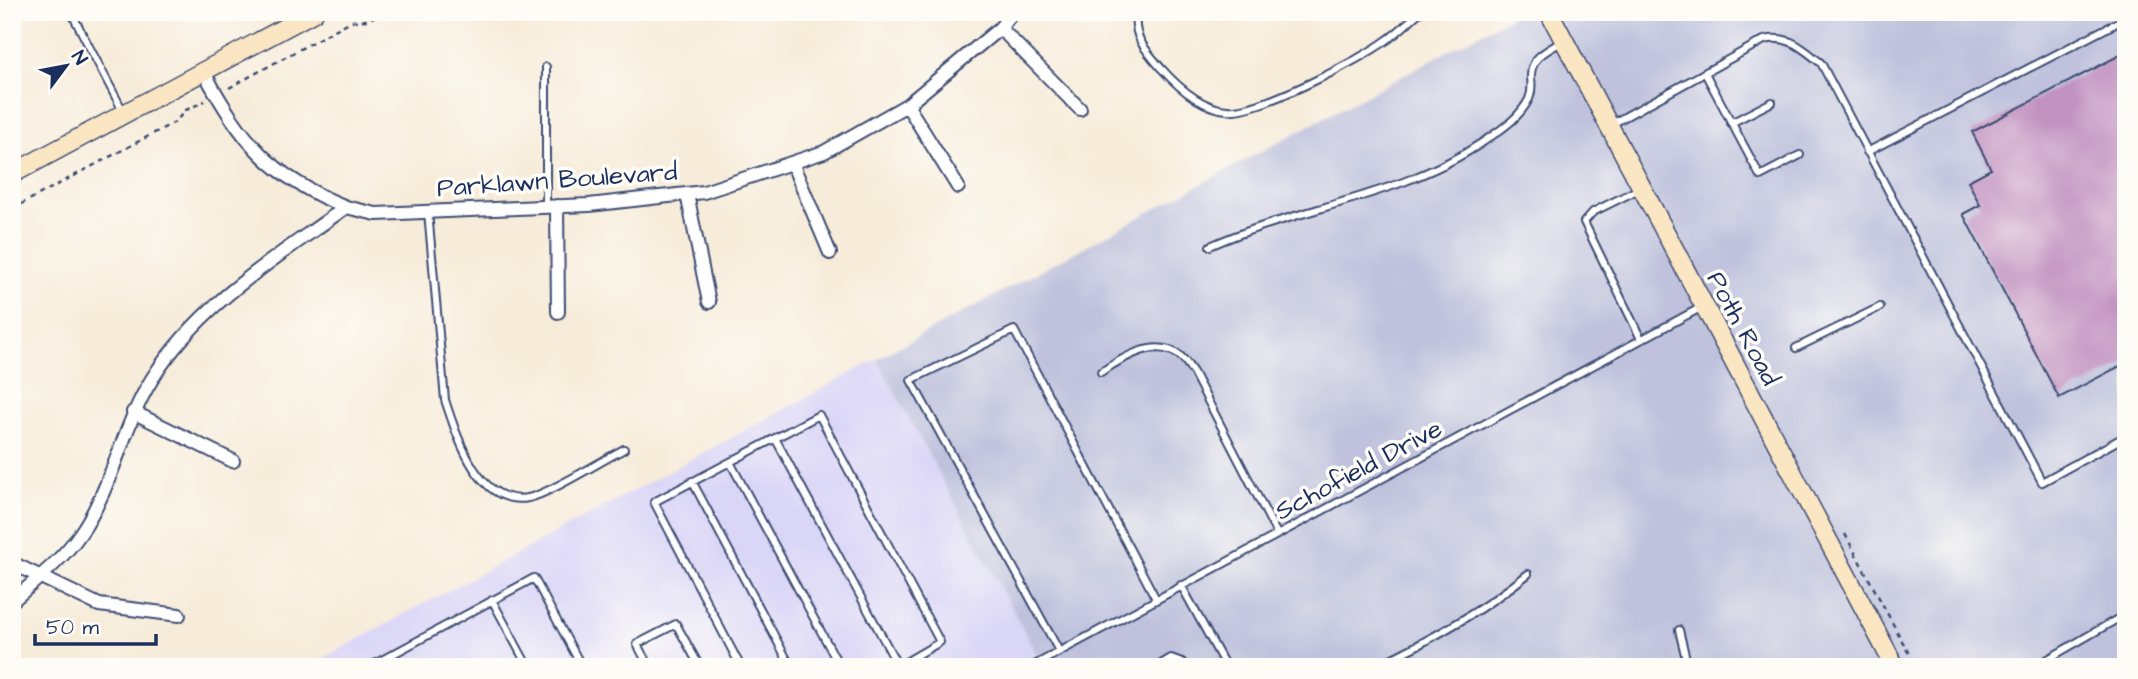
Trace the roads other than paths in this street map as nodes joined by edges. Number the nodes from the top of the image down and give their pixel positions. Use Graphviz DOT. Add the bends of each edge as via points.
graph roads {
  1 [pos="71,12"];
  2 [pos="314,12"];
  3 [pos="1013,12"];
  4 [pos="1137,12"];
  5 [pos="1420,12"];
  6 [pos="1549,12"];
  7 [pos="2126,18"];
  8 [pos="1000,29"];
  9 [pos="1564,40"];
  10 [pos="546,67"];
  11 [pos="204,72"];
  12 [pos="1705,73"];
  13 [pos="1772,102"];
  14 [pos="907,105"];
  15 [pos="1080,108"];
  16 [pos="125,115"];
  17 [pos="1731,123"];
  18 [pos="1608,126"];
  19 [pos="1867,152"];
  20 [pos="1800,155"];
  21 [pos="792,163"];
  22 [pos="12,174"];
  23 [pos="958,187"];
  24 [pos="1641,188"];
  25 [pos="687,194"];
  26 [pos="346,206"];
  27 [pos="551,207"];
  28 [pos="428,210"];
  29 [pos="1210,246"];
  30 [pos="830,253"];
  31 [pos="709,302"];
  32 [pos="1704,306"];
  33 [pos="1880,307"];
  34 [pos="558,312"];
  35 [pos="1641,340"];
  36 [pos="1796,348"];
  37 [pos="1101,372"];
  38 [pos="133,412"];
  39 [pos="2126,436"];
  40 [pos="775,438"];
  41 [pos="624,449"];
  42 [pos="233,461"];
  43 [pos="730,461"];
  44 [pos="692,481"];
  45 [pos="1276,534"];
  46 [pos="12,563"];
  47 [pos="1528,574"];
  48 [pos="40,576"];
  49 [pos="1181,585"];
  50 [pos="1156,598"];
  51 [pos="492,600"];
  52 [pos="12,601"];
  53 [pos="2126,614"];
  54 [pos="179,615"];
  55 [pos="1679,630"];
  56 [pos="1059,651"];
  57 [pos="369,667"];
  58 [pos="528,667"];
  59 [pos="582,667"];
  60 [pos="649,667"];
  61 [pos="700,667"];
  62 [pos="741,667"];
  63 [pos="792,667"];
  64 [pos="840,667"];
  65 [pos="898,667"];
  66 [pos="1031,667"];
  67 [pos="1156,667"];
  68 [pos="1185,667"];
  69 [pos="1226,667"];
  70 [pos="1374,667"];
  71 [pos="1688,667"];
  72 [pos="1895,667"];
  73 [pos="2034,667"];
  1 -- 16 [label="lane"];
  2 -- 11 [label="street"];
  3 -- 8 [label="street, Parklawn Boulevard"];
  4 -- 5 [label="lane" via="1134,23 1145,50 1176,85 1210,106 1228,110 1270,100 1319,78 1387,40"];
  6 -- 9 [label="street, Poth Road"];
  7 -- 19 [label="lane"];
  8 -- 14 [label="street, Parklawn Boulevard"];
  8 -- 15 [label="street"];
  9 -- 18 [label="street, Poth Road"];
  9 -- 29 [label="lane" via="1532,63 1532,92 1518,116 1457,159"];
  10 -- 27 [label="lane"];
  11 -- 16 [label="street"];
  11 -- 26 [label="street, Parklawn Boulevard" via="267,162 288,180"];
  12 -- 17 [label="lane"];
  12 -- 18 [label="lane"];
  12 -- 19 [label="lane" via="1764,40 1775,37 1796,43 1821,63"];
  13 -- 17 [label="lane"];
  14 -- 21 [label="street, Parklawn Boulevard" via="824,152"];
  14 -- 23 [label="street"];
  16 -- 22 [label="street"];
  17 -- 20 [label="lane" via="1760,176"];
  18 -- 24 [label="street, Poth Road"];
  19 -- 39 [label="lane" via="2042,482"];
  21 -- 25 [label="street, Parklawn Boulevard"];
  21 -- 30 [label="street"];
  24 -- 32 [label="street, Poth Road"];
  24 -- 35 [label="lane" via="1593,212 1584,222"];
  25 -- 27 [label="street, Parklawn Boulevard"];
  25 -- 31 [label="street"];
  26 -- 28 [label="street, Parklawn Boulevard" via="376,214"];
  26 -- 38 [label="street" via="205,312 177,344"];
  27 -- 28 [label="street, Parklawn Boulevard"];
  27 -- 34 [label="street"];
  28 -- 41 [label="lane" via="445,400 454,428 484,484 529,498"];
  32 -- 35 [label="lane, Schofield Drive"];
  32 -- 72 [label="street, Poth Road"];
  33 -- 36 [label="lane"];
  35 -- 45 [label="lane, Schofield Drive"];
  37 -- 45 [label="lane" via="1129,355 1154,348 1178,354 1193,372"];
  38 -- 42 [label="street"];
  38 -- 48 [label="street" via="82,532"];
  40 -- 43 [label="lane"];
  40 -- 65 [label="lane"];
  40 -- 65 [label="lane" via="819,415 940,642"];
  43 -- 44 [label="lane"];
  43 -- 64 [label="lane"];
  44 -- 62 [label="lane" via="653,502"];
  44 -- 63 [label="lane"];
  45 -- 49 [label="lane, Schofield Drive"];
  46 -- 48 [label="street"];
  47 -- 70 [label="lane" via="1494,601"];
  48 -- 52 [label="street"];
  48 -- 54 [label="street" via="99,605"];
  49 -- 50 [label="lane, Schofield Drive"];
  49 -- 69 [label="lane"];
  50 -- 56 [label="lane, Schofield Drive"];
  50 -- 56 [label="lane" via="1014,330 911,380"];
  51 -- 57 [label="lane"];
  51 -- 58 [label="lane"];
  51 -- 59 [label="lane" via="534,578"];
  53 -- 73 [label="lane"];
  55 -- 71 [label="lane"];
  56 -- 66 [label="lane, Schofield Drive"];
  60 -- 61 [label="lane" via="637,644 676,624"];
  67 -- 68 [label="lane" via="1171,658"];
}
